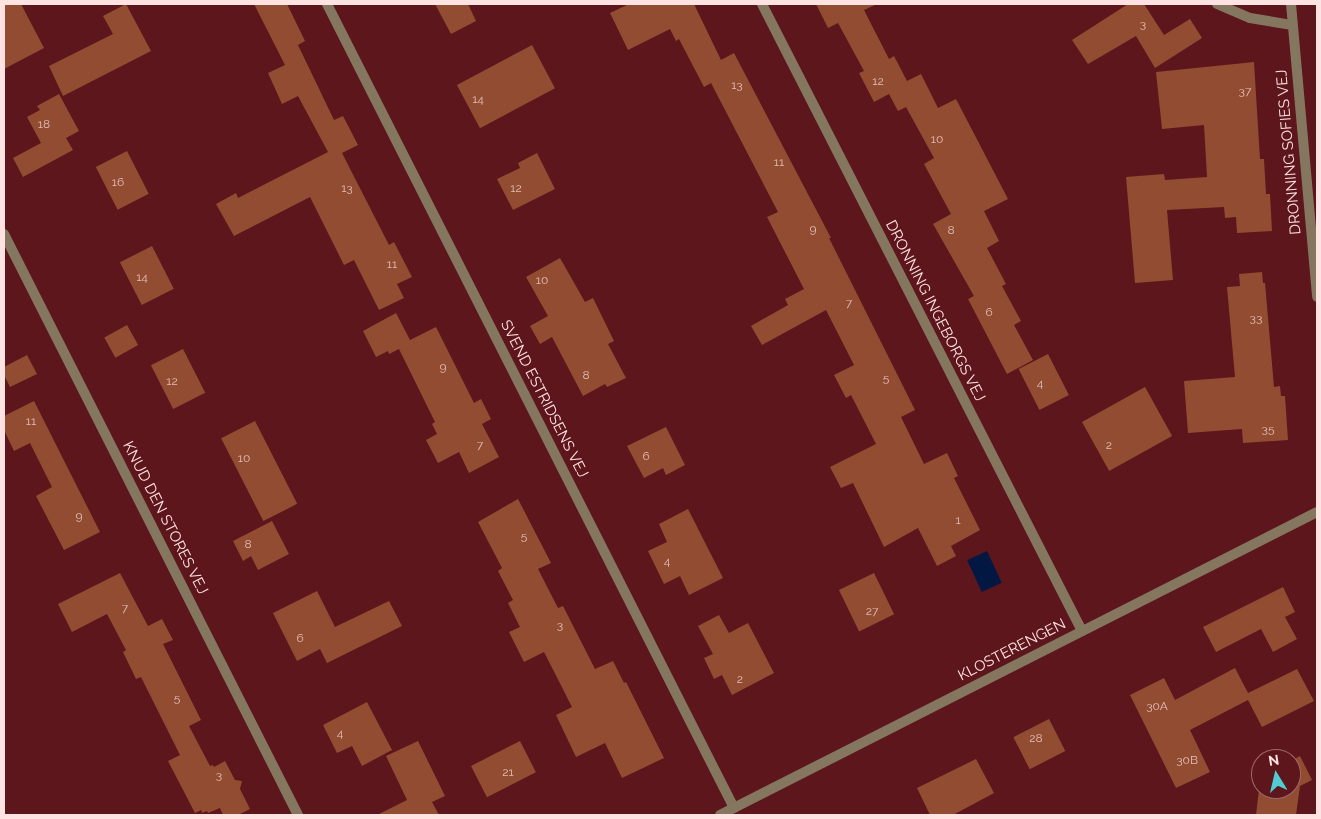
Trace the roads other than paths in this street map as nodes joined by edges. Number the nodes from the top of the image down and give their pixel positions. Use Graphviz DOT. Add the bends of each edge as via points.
graph roads {
  1 [pos="327,4"];
  2 [pos="762,4"];
  3 [pos="1217,4"];
  4 [pos="1290,4"];
  5 [pos="1292,24"];
  6 [pos="4,234"];
  7 [pos="1317,297"];
  8 [pos="1317,512"];
  9 [pos="1082,631"];
  10 [pos="734,808"];
  11 [pos="298,815"];
  12 [pos="720,815"];
  1 -- 10 [label="street, SVEND ESTRIDSENS VEJ"];
  2 -- 9 [label="street, DRONNING INGEBORGS VEJ"];
  3 -- 5 [label="street" via="1250,18"];
  4 -- 5 [label="street, DRONNING SOFIES VEJ"];
  5 -- 7 [label="street, DRONNING SOFIES VEJ"];
  6 -- 11 [label="street, KNUD DEN STORES VEJ"];
  8 -- 9 [label="street, KLOSTERENGEN"];
  9 -- 10 [label="street, KLOSTERENGEN"];
  10 -- 12 [label="street, KLOSTERENGEN"];
}
